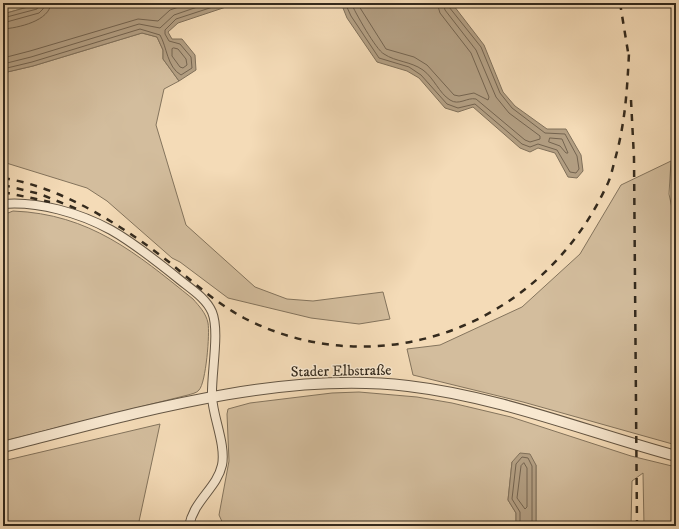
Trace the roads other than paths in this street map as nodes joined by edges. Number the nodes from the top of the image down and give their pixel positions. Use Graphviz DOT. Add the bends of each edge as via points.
graph roads {
  1 [pos="3,204"];
  2 [pos="212,398"];
  3 [pos="3,448"];
  4 [pos="676,456"];
  5 [pos="189,526"];
  1 -- 2 [label="street" via="44,207 111,230 164,267 204,300 212,312 214,329"];
  2 -- 3 [label="street, Stader Elbstraße" via="103,422"];
  2 -- 4 [label="street, Stader Elbstraße" via="286,386 359,382 407,386 442,391 515,408"];
  2 -- 5 [label="street" via="220,437 222,465 194,509"];
}
